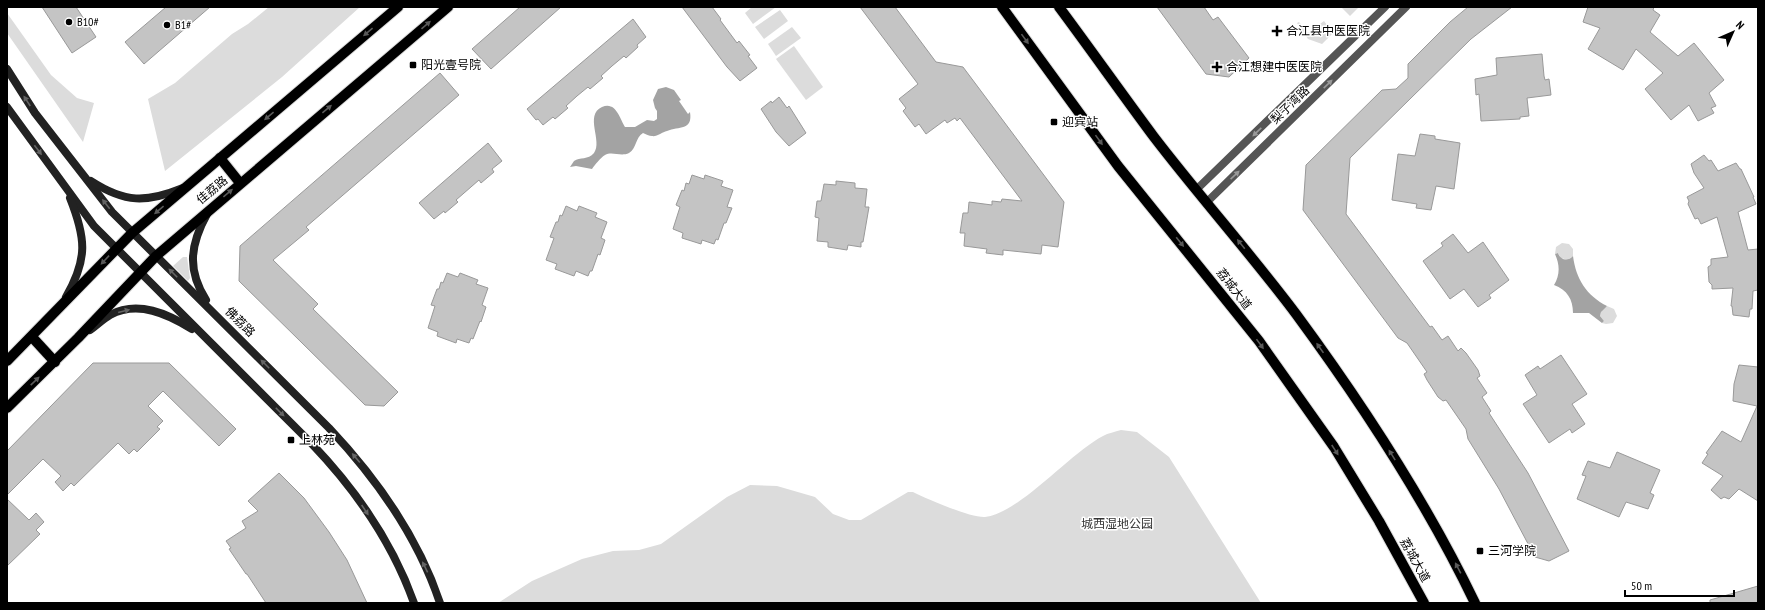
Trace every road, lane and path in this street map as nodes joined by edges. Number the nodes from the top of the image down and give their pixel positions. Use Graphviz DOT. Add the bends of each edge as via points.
graph roads {
  1 [pos="398,7"];
  2 [pos="448,7"];
  3 [pos="1002,7"];
  4 [pos="1059,7"];
  5 [pos="1385,7"];
  6 [pos="1406,7"];
  7 [pos="7,69"];
  8 [pos="7,107"];
  9 [pos="220,158"];
  10 [pos="86,178"];
  11 [pos="61,180"];
  12 [pos="240,183"];
  13 [pos="187,186"];
  14 [pos="1197,189"];
  15 [pos="1207,202"];
  16 [pos="211,208"];
  17 [pos="132,233"];
  18 [pos="116,248"];
  19 [pos="156,256"];
  20 [pos="140,272"];
  21 [pos="60,307"];
  22 [pos="214,313"];
  23 [pos="203,335"];
  24 [pos="32,337"];
  25 [pos="78,338"];
  26 [pos="7,362"];
  27 [pos="55,362"];
  28 [pos="7,408"];
  29 [pos="414,603"];
  30 [pos="440,603"];
  31 [pos="1424,603"];
  32 [pos="1475,603"];
  1 -- 9 [label="main road, 佳荔路, one-way"];
  12 -- 2 [label="main road, 佳荔路, one-way"];
  3 -- 31 [label="main road, 荔城大道, one-way" via="1118,166 1263,347 1334,447 1379,520"];
  4 -- 14 [label="main road" via="1155,138"];
  5 -- 14 [label="street, 梨子湾路, one-way"];
  15 -- 6 [label="street, 梨子湾路, one-way"];
  10 -- 7 [label="main road, 佛荔路, one-way" via="35,112"];
  8 -- 11 [label="main road, one-way"];
  9 -- 12 [label="main road"];
  9 -- 13 [label="main road, 佳荔路"];
  10 -- 13 [label="main road" via="117,196 139,200 161,196"];
  17 -- 10 [label="main road, 佛荔路, one-way"];
  11 -- 18 [label="main road" via="94,226"];
  11 -- 21 [label="main road" via="76,214 83,253 74,283"];
  16 -- 12 [label="main road, 佳荔路, one-way"];
  13 -- 17 [label="main road, 佳荔路, one-way"];
  14 -- 15 [label="main road"];
  32 -- 15 [label="main road, one-way" via="1416,494 1372,423 1296,314"];
  16 -- 19 [label="main road, 佳荔路"];
  16 -- 22 [label="main road" via="196,236 192,260 199,289"];
  17 -- 18 [label="main road, 佳荔路"];
  17 -- 19 [label="main road, 佛荔路"];
  18 -- 20 [label="main road"];
  18 -- 21 [label="main road, 佳荔路, one-way"];
  19 -- 20 [label="main road, 佳荔路"];
  22 -- 19 [label="main road, 佛荔路, one-way"];
  20 -- 23 [label="main road"];
  20 -- 25 [label="main road, 佳荔路"];
  21 -- 24 [label="main road, 佳荔路"];
  30 -- 22 [label="main road, 佛荔路, one-way" via="400,518 373,480 334,433"];
  25 -- 23 [label="main road, one-way" via="111,315 141,308 172,317"];
  23 -- 29 [label="main road, one-way" via="339,473 379,532"];
  24 -- 26 [label="main road, 佳荔路"];
  24 -- 27 [label="main road"];
  25 -- 27 [label="main road, 佳荔路"];
  28 -- 27 [label="main road, 佳荔路, one-way"];
}
